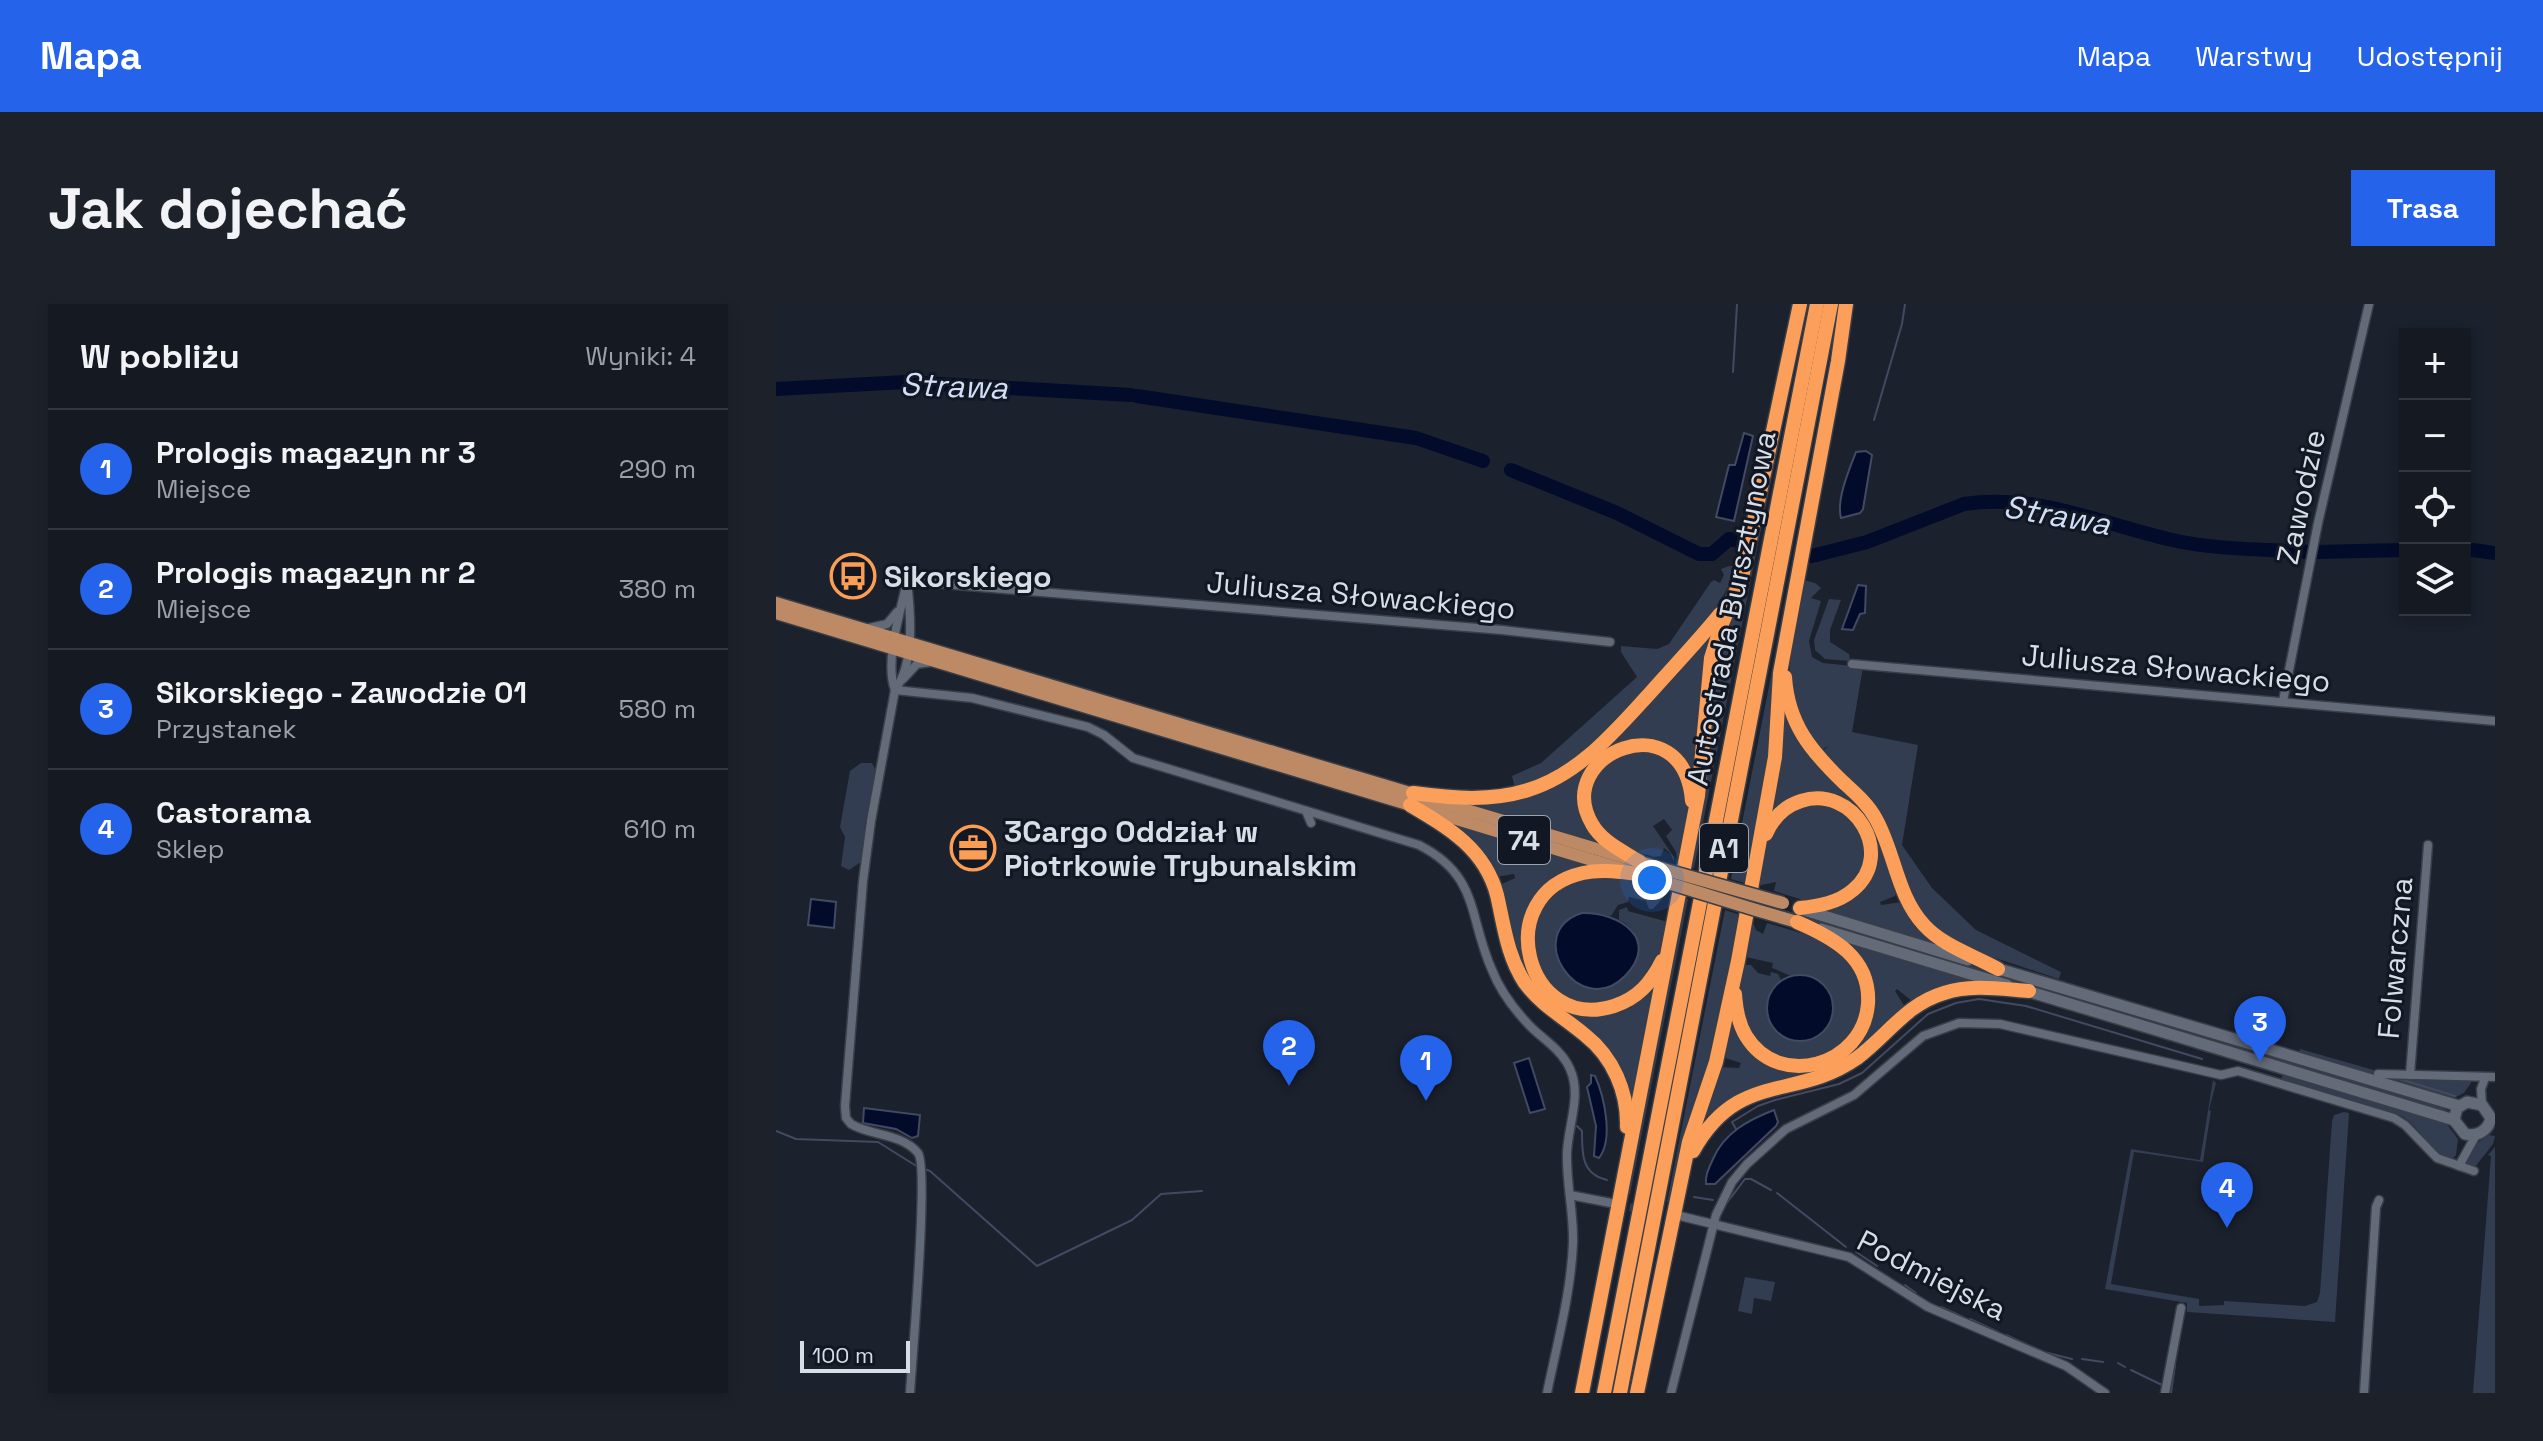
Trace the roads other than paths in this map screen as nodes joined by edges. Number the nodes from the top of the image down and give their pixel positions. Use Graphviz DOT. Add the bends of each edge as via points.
graph roads {
  1 [pos="1800,304"];
  2 [pos="1817,304"];
  3 [pos="1831,304"];
  4 [pos="1846,304"];
  5 [pos="2369,304"];
  6 [pos="907,581"];
  7 [pos="1735,595"];
  8 [pos="776,603"];
  9 [pos="902,604"];
  10 [pos="776,613"];
  11 [pos="864,628"];
  12 [pos="1786,641"];
  13 [pos="1610,642"];
  14 [pos="901,645"];
  15 [pos="941,663"];
  16 [pos="1852,664"];
  17 [pos="902,679"];
  18 [pos="895,690"];
  19 [pos="2283,701"];
  20 [pos="1097,706"];
  21 [pos="2495,721"];
  22 [pos="1411,799"];
  23 [pos="1306,811"];
  24 [pos="1311,823"];
  25 [pos="1691,824"];
  26 [pos="2428,845"];
  27 [pos="1759,853"];
  28 [pos="1639,868"];
  29 [pos="1669,877"];
  30 [pos="1799,915"];
  31 [pos="1671,930"];
  32 [pos="1998,969"];
  33 [pos="1735,977"];
  34 [pos="2029,991"];
  35 [pos="2378,1074"];
  36 [pos="2410,1075"];
  37 [pos="2490,1077"];
  38 [pos="2479,1109"];
  39 [pos="2454,1120"];
  40 [pos="2462,1131"];
  41 [pos="2485,1132"];
  42 [pos="1625,1161"];
  43 [pos="2459,1166"];
  44 [pos="2474,1171"];
  45 [pos="1681,1177"];
  46 [pos="1570,1195"];
  47 [pos="2379,1200"];
  48 [pos="1611,1203"];
  49 [pos="1680,1216"];
  50 [pos="1714,1223"];
  51 [pos="2181,1308"];
  52 [pos="910,1393"];
  53 [pos="1547,1393"];
  54 [pos="1582,1393"];
  55 [pos="1604,1393"];
  56 [pos="1620,1393"];
  57 [pos="1637,1393"];
  58 [pos="1671,1393"];
  59 [pos="2105,1393"];
  60 [pos="2165,1393"];
  61 [pos="2364,1393"];
  1 -- 7 [label="highway"];
  2 -- 55 [label="highway, Autostrada Bursztynowa / A1"];
  3 -- 56 [label="highway, Autostrada Bursztynowa / A1"];
  4 -- 12 [label="highway"];
  5 -- 19 [label="street, Zawodzie"];
  6 -- 9 [label="street"];
  6 -- 13 [label="street, Juliusza Słowackiego"];
  6 -- 14 [label="street"];
  7 -- 22 [label="highway" via="1636,708 1564,774 1531,789 1496,796"];
  7 -- 25 [label="highway" via="1711,658 1703,764"];
  8 -- 11 [label="main road, 74"];
  9 -- 11 [label="street" via="887,624"];
  9 -- 14 [label="street"];
  10 -- 14 [label="main road, 74"];
  11 -- 14 [label="main road, 74"];
  12 -- 27 [label="highway"];
  12 -- 32 [label="highway" via="1786,685 1795,723 1812,750 1874,814 1913,912 1941,940"];
  14 -- 15 [label="main road, 74"];
  14 -- 17 [label="street"];
  14 -- 18 [label="street" via="892,681"];
  14 -- 20 [label="main road, 74"];
  15 -- 17 [label="street" via="917,664"];
  15 -- 20 [label="main road, 74"];
  16 -- 19 [label="street, Juliusza Słowackiego"];
  17 -- 18 [label="street"];
  18 -- 23 [label="street" via="972,698 1088,727 1133,758"];
  18 -- 52 [label="street" via="863,881 846,1112 856,1128 898,1139 917,1152 922,1168"];
  19 -- 21 [label="street, Juliusza Słowackiego"];
  20 -- 22 [label="main road, 74"];
  22 -- 28 [label="main road, 74"];
  22 -- 42 [label="highway" via="1479,857 1523,979 1536,997 1593,1042 1615,1071 1627,1116"];
  23 -- 24 [label="street"];
  23 -- 46 [label="street" via="1419,845 1459,876 1500,987 1572,1071"];
  25 -- 28 [label="highway" via="1689,781 1671,755 1633,745 1606,755 1588,784 1586,809 1606,840"];
  25 -- 31 [label="highway"];
  26 -- 36 [label="street, Folwarczna"];
  27 -- 30 [label="highway" via="1781,812 1814,798 1845,805 1867,831 1869,864 1864,878 1853,891"];
  27 -- 33 [label="highway"];
  28 -- 29 [label="main road"];
  28 -- 31 [label="highway" via="1580,873 1545,893 1530,919 1527,945 1533,971 1552,994 1568,1003 1588,1009 1613,1006 1651,982"];
  29 -- 30 [label="main road, bridge" via="1756,910"];
  29 -- 30 [label="main road, bridge" via="1783,903"];
  30 -- 32 [label="main road"];
  30 -- 33 [label="highway" via="1844,947 1866,977 1863,1027 1847,1049 1811,1065 1764,1055 1740,1024"];
  30 -- 34 [label="main road"];
  31 -- 42 [label="highway"];
  32 -- 38 [label="main road"];
  33 -- 45 [label="highway"];
  34 -- 39 [label="main road"];
  34 -- 45 [label="highway" via="1973,988 1928,998 1834,1071 1733,1103 1707,1128"];
  35 -- 36 [label="street, Folwarczna"];
  36 -- 37 [label="street, Folwarczna"];
  37 -- 38 [label="street" via="2481,1089"];
  38 -- 39 [label="main road"];
  38 -- 41 [label="main road" via="2490,1121"];
  39 -- 40 [label="main road"];
  40 -- 41 [label="main road"];
  40 -- 43 [label="street"];
  41 -- 43 [label="street"];
  42 -- 54 [label="highway"];
  43 -- 44 [label="street"];
  43 -- 50 [label="street" via="2437,1158 2394,1118 2238,1071 2221,1075 2000,1024 1959,1023 1923,1036 1854,1095 1777,1136 1732,1182"];
  45 -- 57 [label="highway"];
  46 -- 48 [label="street"];
  46 -- 53 [label="street" via="1571,1263"];
  47 -- 61 [label="street"];
  49 -- 50 [label="street, Podmiejska"];
  50 -- 58 [label="street"];
  50 -- 59 [label="street, Podmiejska" via="1849,1257 1928,1307 2066,1366"];
  51 -- 60 [label="street"];
}
